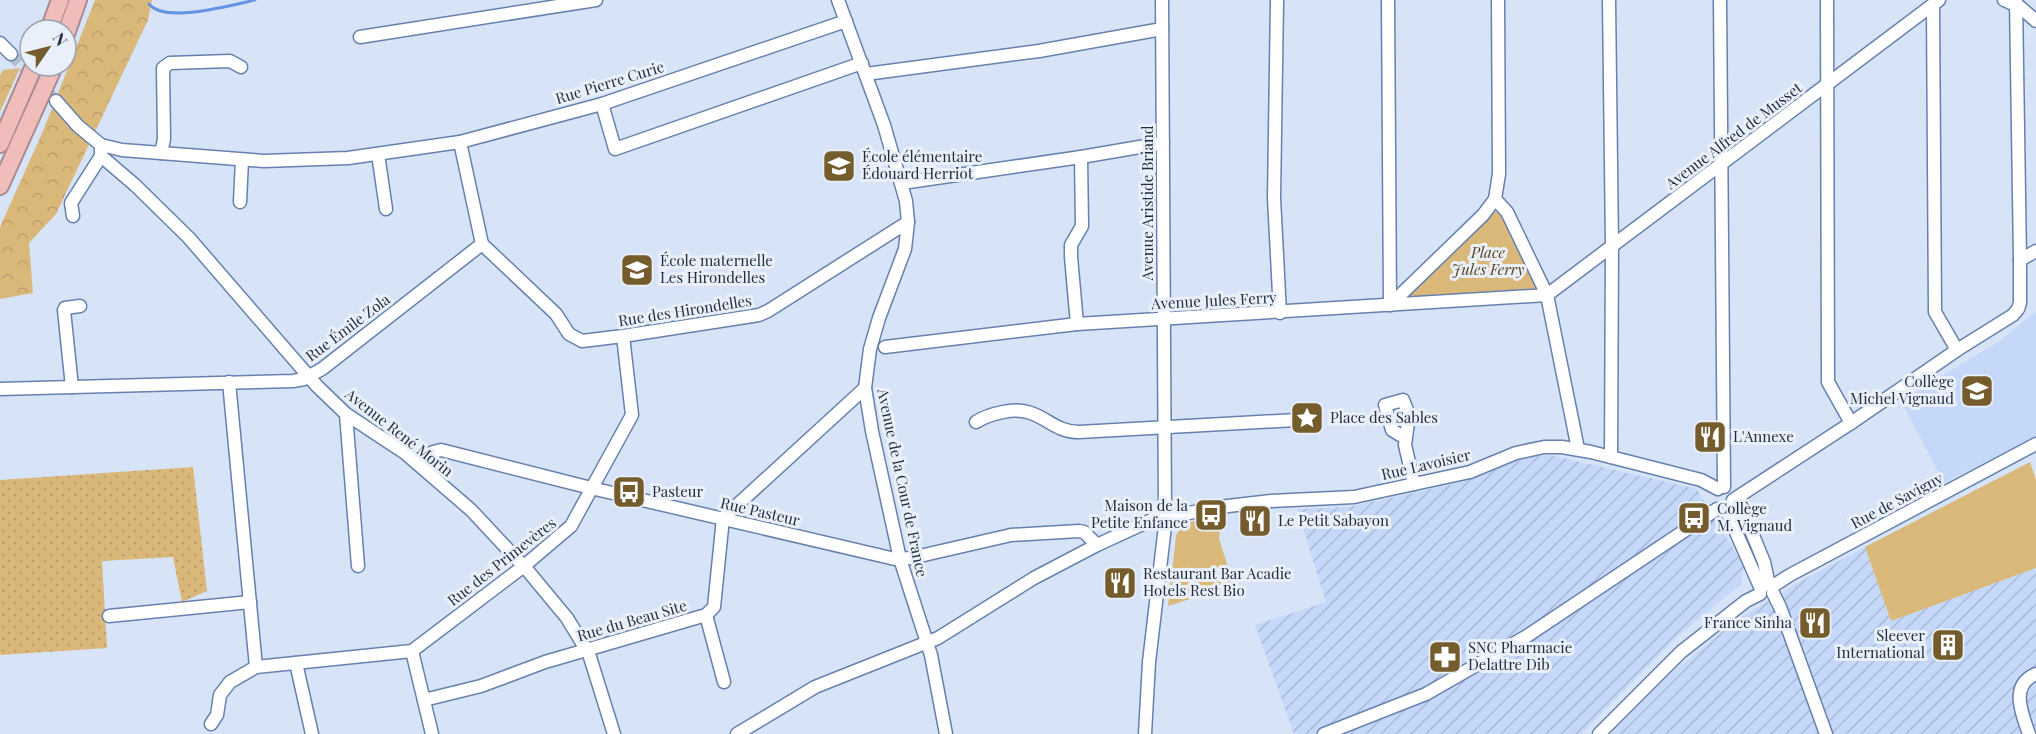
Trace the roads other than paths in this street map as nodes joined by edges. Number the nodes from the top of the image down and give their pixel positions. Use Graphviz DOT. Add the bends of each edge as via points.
graph roads {
  1 [pos="60,0"];
  2 [pos="78,0"];
  3 [pos="596,0"];
  4 [pos="838,0"];
  5 [pos="1162,0"];
  6 [pos="1277,0"];
  7 [pos="1388,0"];
  8 [pos="1498,0"];
  9 [pos="1609,0"];
  10 [pos="1720,0"];
  11 [pos="1827,0"];
  12 [pos="2004,0"];
  13 [pos="1936,3"];
  14 [pos="2017,3"];
  15 [pos="53,18"];
  16 [pos="72,18"];
  17 [pos="846,21"];
  18 [pos="2036,21"];
  19 [pos="1162,29"];
  20 [pos="360,37"];
  21 [pos="0,43"];
  22 [pos="11,54"];
  23 [pos="241,67"];
  24 [pos="864,68"];
  25 [pos="29,78"];
  26 [pos="49,78"];
  27 [pos="1828,84"];
  28 [pos="56,101"];
  29 [pos="602,104"];
  30 [pos="460,142"];
  31 [pos="1163,143"];
  32 [pos="0,144"];
  33 [pos="101,150"];
  34 [pos="161,153"];
  35 [pos="378,153"];
  36 [pos="1081,158"];
  37 [pos="242,160"];
  38 [pos="1720,165"];
  39 [pos="902,183"];
  40 [pos="0,186"];
  41 [pos="1495,199"];
  42 [pos="240,202"];
  43 [pos="386,209"];
  44 [pos="73,216"];
  45 [pos="908,222"];
  46 [pos="482,244"];
  47 [pos="1612,246"];
  48 [pos="2036,251"];
  49 [pos="2020,260"];
  50 [pos="1547,295"];
  51 [pos="1390,305"];
  52 [pos="80,306"];
  53 [pos="1280,313"];
  54 [pos="1164,319"];
  55 [pos="1077,324"];
  56 [pos="623,336"];
  57 [pos="885,347"];
  58 [pos="1957,350"];
  59 [pos="308,376"];
  60 [pos="229,382"];
  61 [pos="72,387"];
  62 [pos="0,388"];
  63 [pos="865,388"];
  64 [pos="346,414"];
  65 [pos="1306,417"];
  66 [pos="976,422"];
  67 [pos="1851,423"];
  68 [pos="1165,426"];
  69 [pos="1405,438"];
  70 [pos="2036,444"];
  71 [pos="1578,449"];
  72 [pos="1611,457"];
  73 [pos="418,465"];
  74 [pos="1414,484"];
  75 [pos="591,488"];
  76 [pos="1721,488"];
  77 [pos="1728,507"];
  78 [pos="723,519"];
  79 [pos="1164,519"];
  80 [pos="1097,545"];
  81 [pos="900,559"];
  82 [pos="358,566"];
  83 [pos="524,566"];
  84 [pos="1767,589"];
  85 [pos="250,602"];
  86 [pos="706,615"];
  87 [pos="109,616"];
  88 [pos="927,642"];
  89 [pos="587,650"];
  90 [pos="412,651"];
  91 [pos="296,663"];
  92 [pos="256,667"];
  93 [pos="2036,674"];
  94 [pos="724,682"];
  95 [pos="424,700"];
  96 [pos="211,724"];
  97 [pos="312,734"];
  98 [pos="432,734"];
  99 [pos="614,734"];
  100 [pos="737,734"];
  101 [pos="946,734"];
  102 [pos="1145,734"];
  103 [pos="1324,734"];
  104 [pos="1599,734"];
  105 [pos="1826,734"];
  106 [pos="2029,734"];
  1 -- 15 [label="highway"];
  2 -- 16 [label="highway"];
  3 -- 20 [label="street"];
  4 -- 17 [label="street, Avenue de la Cour de France"];
  5 -- 19 [label="street, Avenue Aristide Briand"];
  6 -- 53 [label="street" via="1274,198"];
  7 -- 51 [label="street"];
  8 -- 41 [label="street" via="1499,174"];
  9 -- 47 [label="street"];
  10 -- 38 [label="street"];
  11 -- 27 [label="street"];
  12 -- 14 [label="street"];
  13 -- 27 [label="street, Avenue Alfred de Musset"];
  13 -- 58 [label="street" via="1935,312"];
  14 -- 18 [label="street"];
  14 -- 49 [label="street"];
  17 -- 24 [label="street, Avenue de la Cour de France"];
  17 -- 29 [label="street, Rue Pierre Curie"];
  19 -- 24 [label="street" via="1039,51"];
  19 -- 31 [label="street, Avenue Aristide Briand"];
  21 -- 22 [label="street"];
  23 -- 34 [label="street" via="230,61 170,63 163,68"];
  24 -- 29 [label="street" via="615,149"];
  24 -- 39 [label="street, Avenue de la Cour de France"];
  25 -- 32 [label="highway"];
  26 -- 40 [label="highway"];
  27 -- 38 [label="street, Avenue Alfred de Musset"];
  27 -- 67 [label="street" via="1828,382"];
  28 -- 33 [label="street, Avenue René Morin"];
  29 -- 30 [label="street, Rue Pierre Curie"];
  30 -- 35 [label="street, Rue Pierre Curie"];
  30 -- 46 [label="street"];
  31 -- 36 [label="street"];
  31 -- 54 [label="street, Avenue Aristide Briand"];
  33 -- 34 [label="street, Rue Pierre Curie"];
  33 -- 44 [label="street" via="71,203"];
  33 -- 59 [label="street, Avenue René Morin" via="189,238"];
  34 -- 37 [label="street, Rue Pierre Curie"];
  35 -- 37 [label="street, Rue Pierre Curie" via="348,158"];
  35 -- 43 [label="street"];
  36 -- 39 [label="street"];
  36 -- 55 [label="street" via="1082,226 1071,244"];
  37 -- 42 [label="street"];
  38 -- 47 [label="street, Avenue Alfred de Musset"];
  38 -- 76 [label="street"];
  39 -- 45 [label="street, Avenue de la Cour de France"];
  41 -- 50 [label="street" via="1507,212"];
  41 -- 51 [label="street"];
  45 -- 56 [label="street, Rue des Hirondelles" via="759,315"];
  45 -- 63 [label="street, Avenue de la Cour de France" via="904,257 870,349"];
  46 -- 56 [label="street, Rue des Hirondelles" via="556,314 573,338 582,341"];
  46 -- 59 [label="street, Rue Émile Zola"];
  47 -- 50 [label="street, Avenue Alfred de Musset"];
  47 -- 72 [label="street"];
  48 -- 49 [label="street"];
  49 -- 58 [label="street" via="2018,309"];
  50 -- 51 [label="street, Avenue Jules Ferry"];
  50 -- 71 [label="street"];
  51 -- 53 [label="street, Avenue Jules Ferry"];
  52 -- 61 [label="street" via="64,310"];
  53 -- 54 [label="street, Avenue Jules Ferry"];
  54 -- 55 [label="street, Avenue Jules Ferry"];
  54 -- 68 [label="street, Avenue Aristide Briand"];
  55 -- 57 [label="street, Avenue Jules Ferry"];
  56 -- 75 [label="street, Rue des Primevères" via="632,415"];
  58 -- 67 [label="street"];
  59 -- 60 [label="street, Rue Émile Zola" via="293,381"];
  59 -- 64 [label="street, Avenue René Morin"];
  60 -- 61 [label="street, Rue Émile Zola"];
  60 -- 85 [label="street"];
  61 -- 62 [label="street, Rue Émile Zola"];
  63 -- 78 [label="street"];
  63 -- 81 [label="street, Avenue de la Cour de France"];
  64 -- 73 [label="street, Avenue René Morin"];
  64 -- 82 [label="street"];
  65 -- 68 [label="street"];
  66 -- 68 [label="street" via="984,416 1018,410 1070,432"];
  67 -- 77 [label="street"];
  68 -- 79 [label="street, Avenue Aristide Briand"];
  69 -- 74 [label="street"];
  70 -- 84 [label="street, Rue de Savigny"];
  71 -- 72 [label="street, Rue Lavoisier"];
  71 -- 74 [label="street, Rue Lavoisier" via="1531,449 1470,472"];
  72 -- 76 [label="street, Rue Lavoisier"];
  73 -- 75 [label="street, Rue Pasteur" via="441,450"];
  73 -- 83 [label="street, Avenue René Morin" via="471,510"];
  74 -- 79 [label="street, Rue Lavoisier" via="1354,497 1219,507"];
  75 -- 78 [label="street, Rue Pasteur"];
  75 -- 83 [label="street, Rue des Primevères" via="571,526"];
  76 -- 77 [label="street" via="1730,491"];
  76 -- 77 [label="street" via="1714,498"];
  77 -- 84 [label="street" via="1743,512 1764,562"];
  77 -- 103 [label="street" via="1527,636 1426,694"];
  78 -- 81 [label="street, Rue Pasteur"];
  78 -- 86 [label="street, Rue du Beau Site" via="714,607"];
  79 -- 80 [label="street, Rue Lavoisier"];
  79 -- 102 [label="street, Avenue Aristide Briand"];
  80 -- 81 [label="street, Rue Pasteur" via="1079,531 1011,535"];
  80 -- 88 [label="street, Rue Lavoisier"];
  81 -- 88 [label="street, Avenue de la Cour de France"];
  83 -- 89 [label="street, Avenue René Morin" via="567,618"];
  83 -- 90 [label="street, Rue des Primevères"];
  84 -- 104 [label="street, Rue de Savigny" via="1681,652"];
  84 -- 105 [label="street" via="1780,607"];
  85 -- 87 [label="street"];
  85 -- 92 [label="street"];
  86 -- 89 [label="street, Rue du Beau Site"];
  86 -- 94 [label="street"];
  88 -- 100 [label="street, Rue Lavoisier" via="815,687"];
  88 -- 101 [label="street, Avenue de la Cour de France"];
  89 -- 95 [label="street, Rue du Beau Site" via="481,687"];
  89 -- 99 [label="street, Avenue René Morin"];
  90 -- 91 [label="street"];
  90 -- 95 [label="street"];
  91 -- 92 [label="street"];
  91 -- 97 [label="street"];
  92 -- 96 [label="street" via="230,682 220,695 217,715"];
  93 -- 106 [label="street" via="2025,682 2018,699"];
  95 -- 98 [label="street"];
}
